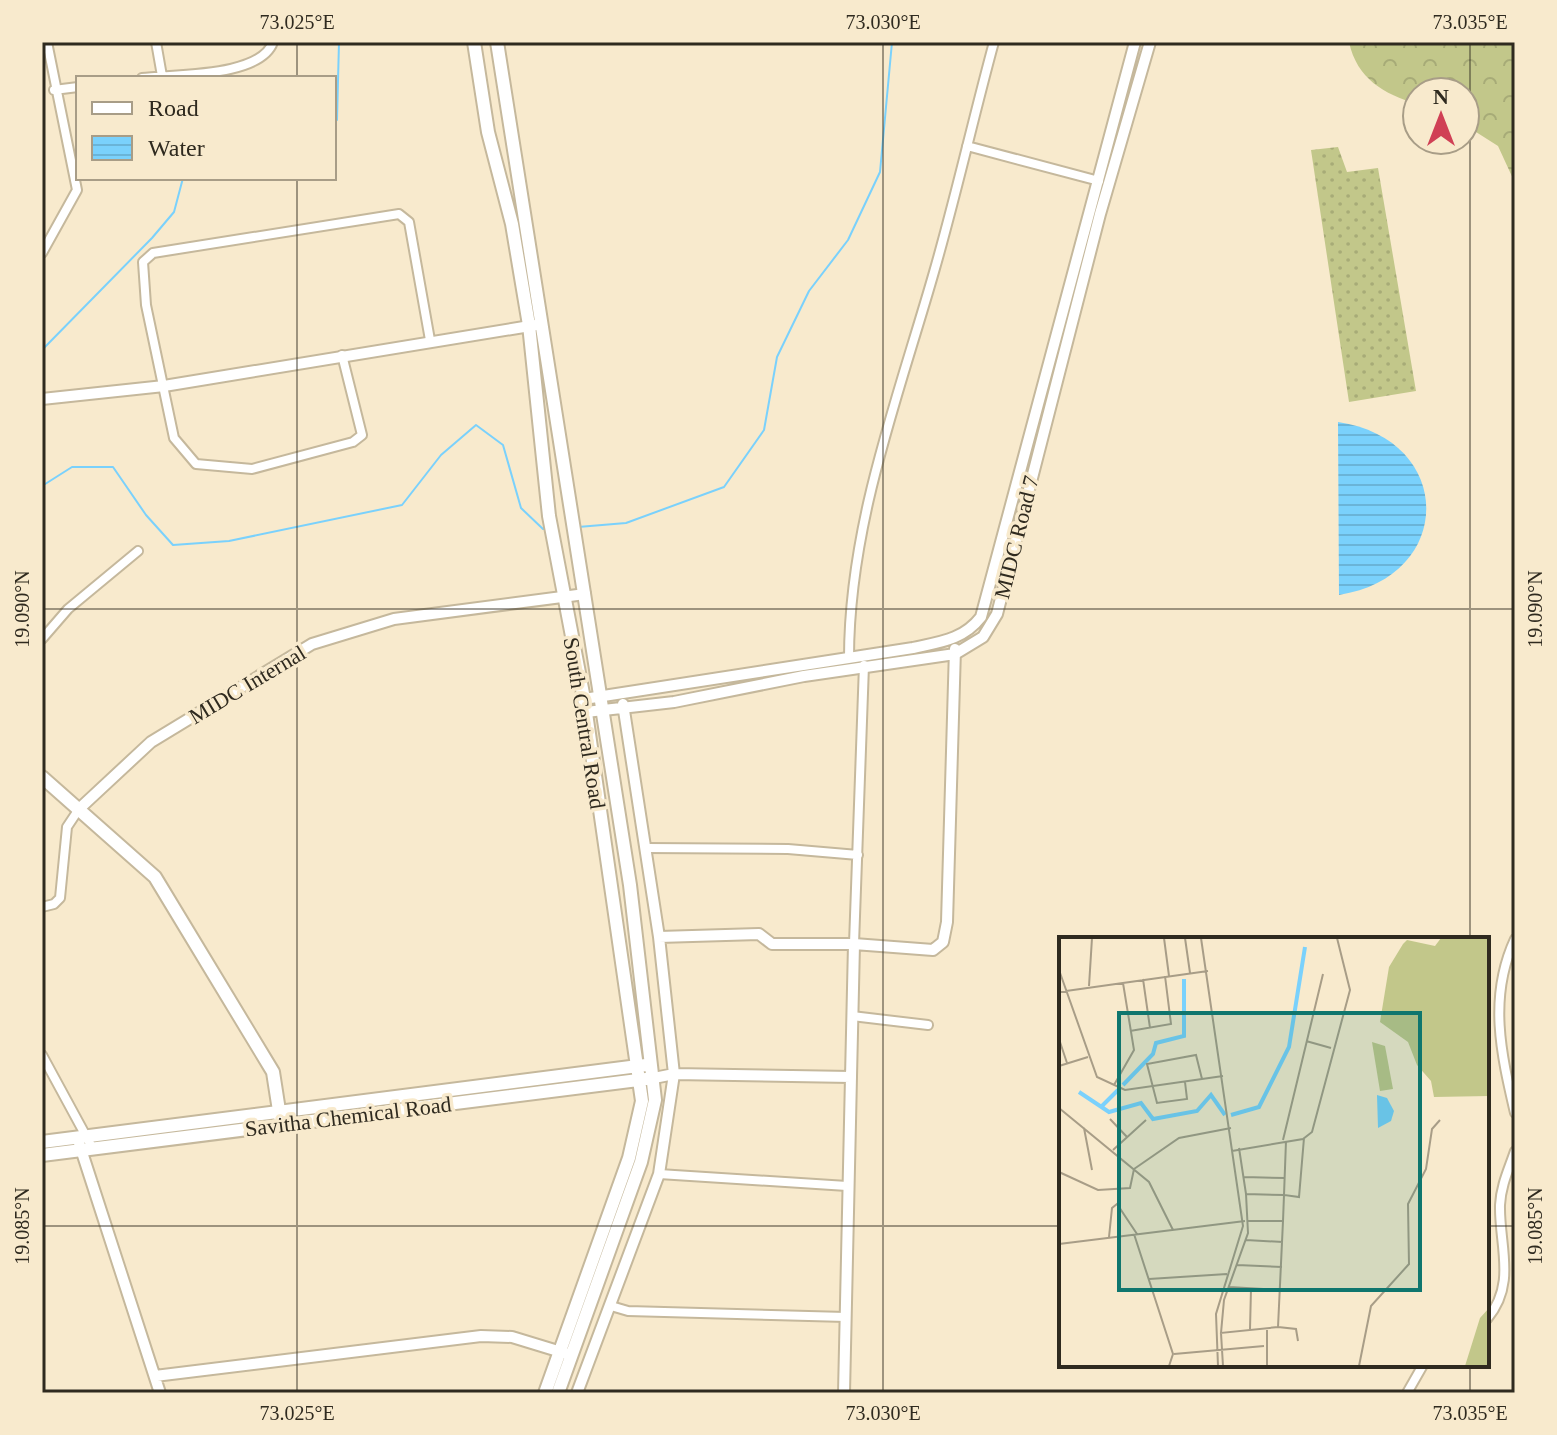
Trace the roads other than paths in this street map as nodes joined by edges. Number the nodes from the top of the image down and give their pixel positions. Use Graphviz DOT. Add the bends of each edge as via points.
graph roads {
  1 [pos="47,42"];
  2 [pos="156,42"];
  3 [pos="273,42"];
  4 [pos="474,42"];
  5 [pos="497,42"];
  6 [pos="994,42"];
  7 [pos="1135,42"];
  8 [pos="1150,42"];
  9 [pos="162,76"];
  10 [pos="76,87"];
  11 [pos="54,90"];
  12 [pos="1118,94"];
  13 [pos="1132,95"];
  14 [pos="967,146"];
  15 [pos="1099,181"];
  16 [pos="42,253"];
  17 [pos="535,324"];
  18 [pos="1064,328"];
  19 [pos="430,340"];
  20 [pos="342,355"];
  21 [pos="164,386"];
  22 [pos="42,399"];
  23 [pos="138,551"];
  24 [pos="997,561"];
  25 [pos="1008,566"];
  26 [pos="585,594"];
  27 [pos="565,597"];
  28 [pos="42,639"];
  29 [pos="955,639"];
  30 [pos="865,654"];
  31 [pos="955,654"];
  32 [pos="849,658"];
  33 [pos="864,667"];
  34 [pos="621,695"];
  35 [pos="600,704"];
  36 [pos="585,706"];
  37 [pos="623,708"];
  38 [pos="42,777"];
  39 [pos="79,809"];
  40 [pos="646,848"];
  41 [pos="858,855"];
  42 [pos="42,907"];
  43 [pos="659,937"];
  44 [pos="1515,939"];
  45 [pos="854,944"];
  46 [pos="852,1016"];
  47 [pos="928,1025"];
  48 [pos="42,1055"];
  49 [pos="646,1072"];
  50 [pos="674,1074"];
  51 [pos="851,1077"];
  52 [pos="1515,1113"];
  53 [pos="280,1118"];
  54 [pos="81,1137"];
  55 [pos="42,1142"];
  56 [pos="88,1149"];
  57 [pos="1515,1151"];
  58 [pos="42,1155"];
  59 [pos="659,1174"];
  60 [pos="847,1186"];
  61 [pos="611,1306"];
  62 [pos="1489,1316"];
  63 [pos="846,1317"];
  64 [pos="565,1353"];
  65 [pos="1422,1367"];
  66 [pos="155,1376"];
  67 [pos="160,1393"];
  68 [pos="545,1393"];
  69 [pos="558,1393"];
  70 [pos="577,1393"];
  71 [pos="844,1393"];
  72 [pos="1407,1393"];
  1 -- 11 [label="street"];
  2 -- 9 [label="street"];
  3 -- 9 [label="street" via="269,54 247,66"];
  4 -- 17 [label="main road, South Central Road" via="488,132"];
  5 -- 17 [label="main road, South Central Road"];
  6 -- 14 [label="street"];
  7 -- 12 [label="street, MIDC Road 7"];
  8 -- 13 [label="street, MIDC Road 7"];
  10 -- 11 [label="street"];
  11 -- 16 [label="street" via="77,190"];
  12 -- 13 [label="street"];
  12 -- 15 [label="street, MIDC Road 7"];
  13 -- 18 [label="street, MIDC Road 7"];
  14 -- 15 [label="street"];
  14 -- 32 [label="street" via="871,493 848,610"];
  15 -- 18 [label="street, MIDC Road 7"];
  17 -- 19 [label="street"];
  17 -- 26 [label="main road, South Central Road"];
  17 -- 27 [label="main road, South Central Road" via="551,528"];
  18 -- 24 [label="street, MIDC Road 7"];
  18 -- 25 [label="street, MIDC Road 7"];
  19 -- 20 [label="street"];
  19 -- 21 [label="street" via="409,222 399,214 153,253 143,262 146,305"];
  20 -- 21 [label="street"];
  20 -- 21 [label="street" via="362,435 318,454 252,469 196,464 174,438"];
  21 -- 22 [label="street"];
  23 -- 28 [label="street" via="68,609"];
  24 -- 25 [label="street"];
  24 -- 29 [label="street, MIDC Road 7" via="981,617"];
  25 -- 31 [label="street, MIDC Road 7" via="997,614 983,637"];
  26 -- 27 [label="street, MIDC Internal"];
  26 -- 35 [label="main road, South Central Road"];
  27 -- 36 [label="main road, South Central Road"];
  27 -- 39 [label="street, MIDC Internal" via="394,619 312,644 151,742"];
  29 -- 30 [label="street"];
  29 -- 31 [label="street"];
  30 -- 32 [label="street"];
  30 -- 33 [label="street"];
  31 -- 33 [label="street, MIDC Road 7"];
  31 -- 45 [label="street" via="943,942 933,950"];
  32 -- 34 [label="street"];
  33 -- 37 [label="street, MIDC Road 7"];
  33 -- 41 [label="street"];
  34 -- 35 [label="street"];
  34 -- 37 [label="street"];
  35 -- 36 [label="street"];
  35 -- 37 [label="street, MIDC Road 7"];
  35 -- 49 [label="main road, South Central Road" via="630,885"];
  36 -- 49 [label="main road, South Central Road" via="609,888"];
  37 -- 40 [label="street"];
  38 -- 39 [label="main road"];
  39 -- 42 [label="street" via="67,827 60,898"];
  39 -- 53 [label="main road" via="155,877 273,1072"];
  40 -- 41 [label="street"];
  40 -- 43 [label="street"];
  41 -- 45 [label="street"];
  43 -- 45 [label="street" via="759,934 772,944"];
  43 -- 50 [label="street"];
  44 -- 52 [label="street" via="1498,991 1498,1015"];
  45 -- 46 [label="street"];
  46 -- 47 [label="street"];
  46 -- 51 [label="street"];
  48 -- 54 [label="street"];
  49 -- 50 [label="street"];
  49 -- 53 [label="main road, Savitha Chemical Road"];
  49 -- 64 [label="main road, South Central Road" via="655,1100 641,1162"];
  50 -- 51 [label="street"];
  50 -- 59 [label="street"];
  51 -- 60 [label="street"];
  53 -- 54 [label="main road, Savitha Chemical Road"];
  53 -- 56 [label="main road, Savitha Chemical Road"];
  54 -- 55 [label="main road, Savitha Chemical Road"];
  54 -- 56 [label="street"];
  56 -- 58 [label="main road, Savitha Chemical Road"];
  56 -- 66 [label="street"];
  57 -- 62 [label="street" via="1500,1208 1505,1278"];
  59 -- 60 [label="street"];
  59 -- 61 [label="street"];
  60 -- 63 [label="street"];
  61 -- 63 [label="street" via="628,1311"];
  61 -- 70 [label="street"];
  63 -- 71 [label="street"];
  64 -- 66 [label="street" via="512,1337 481,1336"];
  64 -- 68 [label="main road, South Central Road"];
  64 -- 69 [label="main road, South Central Road"];
  65 -- 72 [label="street"];
  66 -- 67 [label="street"];
}
